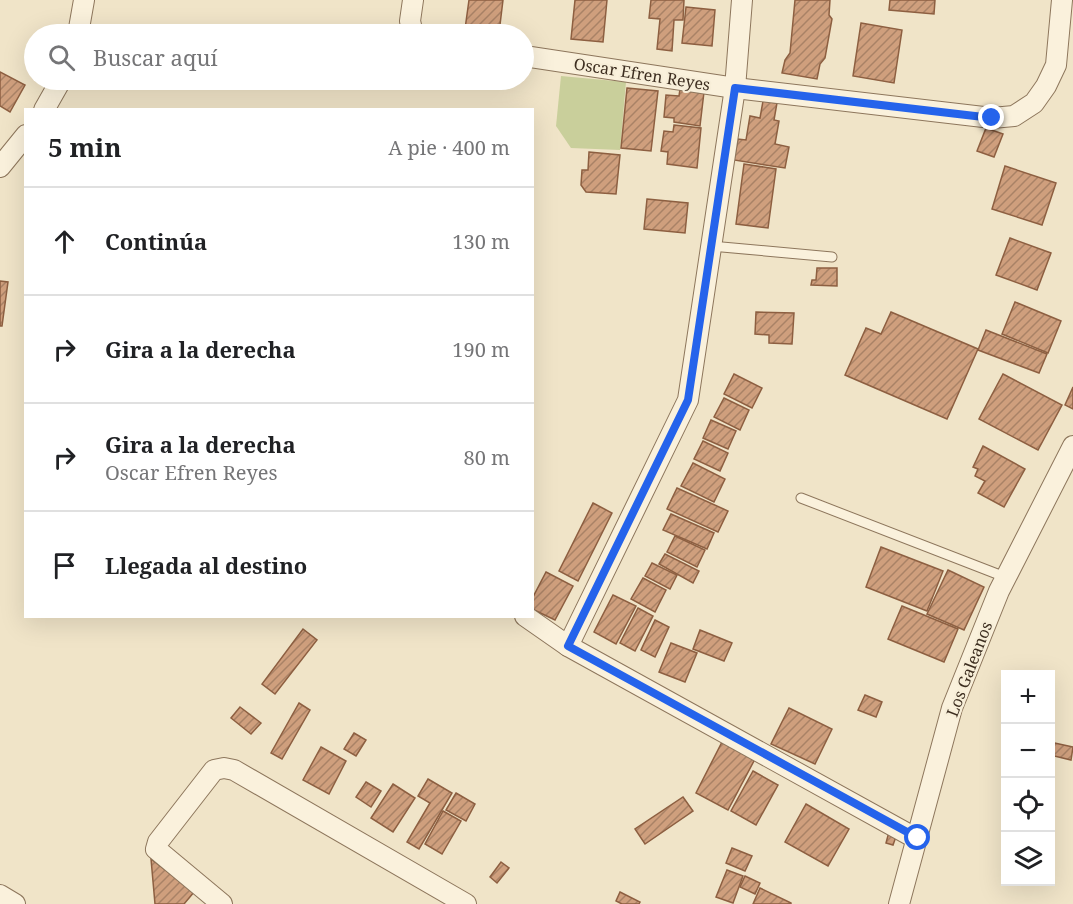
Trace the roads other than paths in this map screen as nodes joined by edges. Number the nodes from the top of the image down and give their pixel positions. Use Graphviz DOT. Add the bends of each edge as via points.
graph roads {
  1 [pos="84,0"];
  2 [pos="413,0"];
  3 [pos="742,0"];
  4 [pos="1062,0"];
  5 [pos="80,24"];
  6 [pos="411,24"];
  7 [pos="534,58"];
  8 [pos="735,88"];
  9 [pos="56,90"];
  10 [pos="45,108"];
  11 [pos="24,137"];
  12 [pos="0,167"];
  13 [pos="711,246"];
  14 [pos="832,257"];
  15 [pos="1073,446"];
  16 [pos="801,498"];
  17 [pos="1005,577"];
  18 [pos="528,618"];
  19 [pos="568,646"];
  20 [pos="918,838"];
  21 [pos="0,895"];
  22 [pos="15,904"];
  23 [pos="222,904"];
  24 [pos="466,904"];
  25 [pos="899,904"];
  1 -- 5 [label="street"];
  2 -- 6 [label="street"];
  3 -- 8 [label="street"];
  4 -- 8 [label="street, Oscar Efren Reyes" via="1056,65 1034,103 1014,116 992,118"];
  7 -- 8 [label="street, Oscar Efren Reyes"];
  8 -- 13 [label="street"];
  9 -- 10 [label="street"];
  11 -- 12 [label="street"];
  13 -- 14 [label="lane"];
  13 -- 19 [label="street" via="688,400"];
  15 -- 17 [label="street, Los Galeanos"];
  16 -- 17 [label="lane"];
  17 -- 20 [label="street, Los Galeanos" via="952,708"];
  18 -- 19 [label="street"];
  19 -- 20 [label="street"];
  20 -- 25 [label="street, Los Galeanos"];
  21 -- 22 [label="street"];
  23 -- 24 [label="street" via="156,849 214,770 224,768 234,770"];
}
